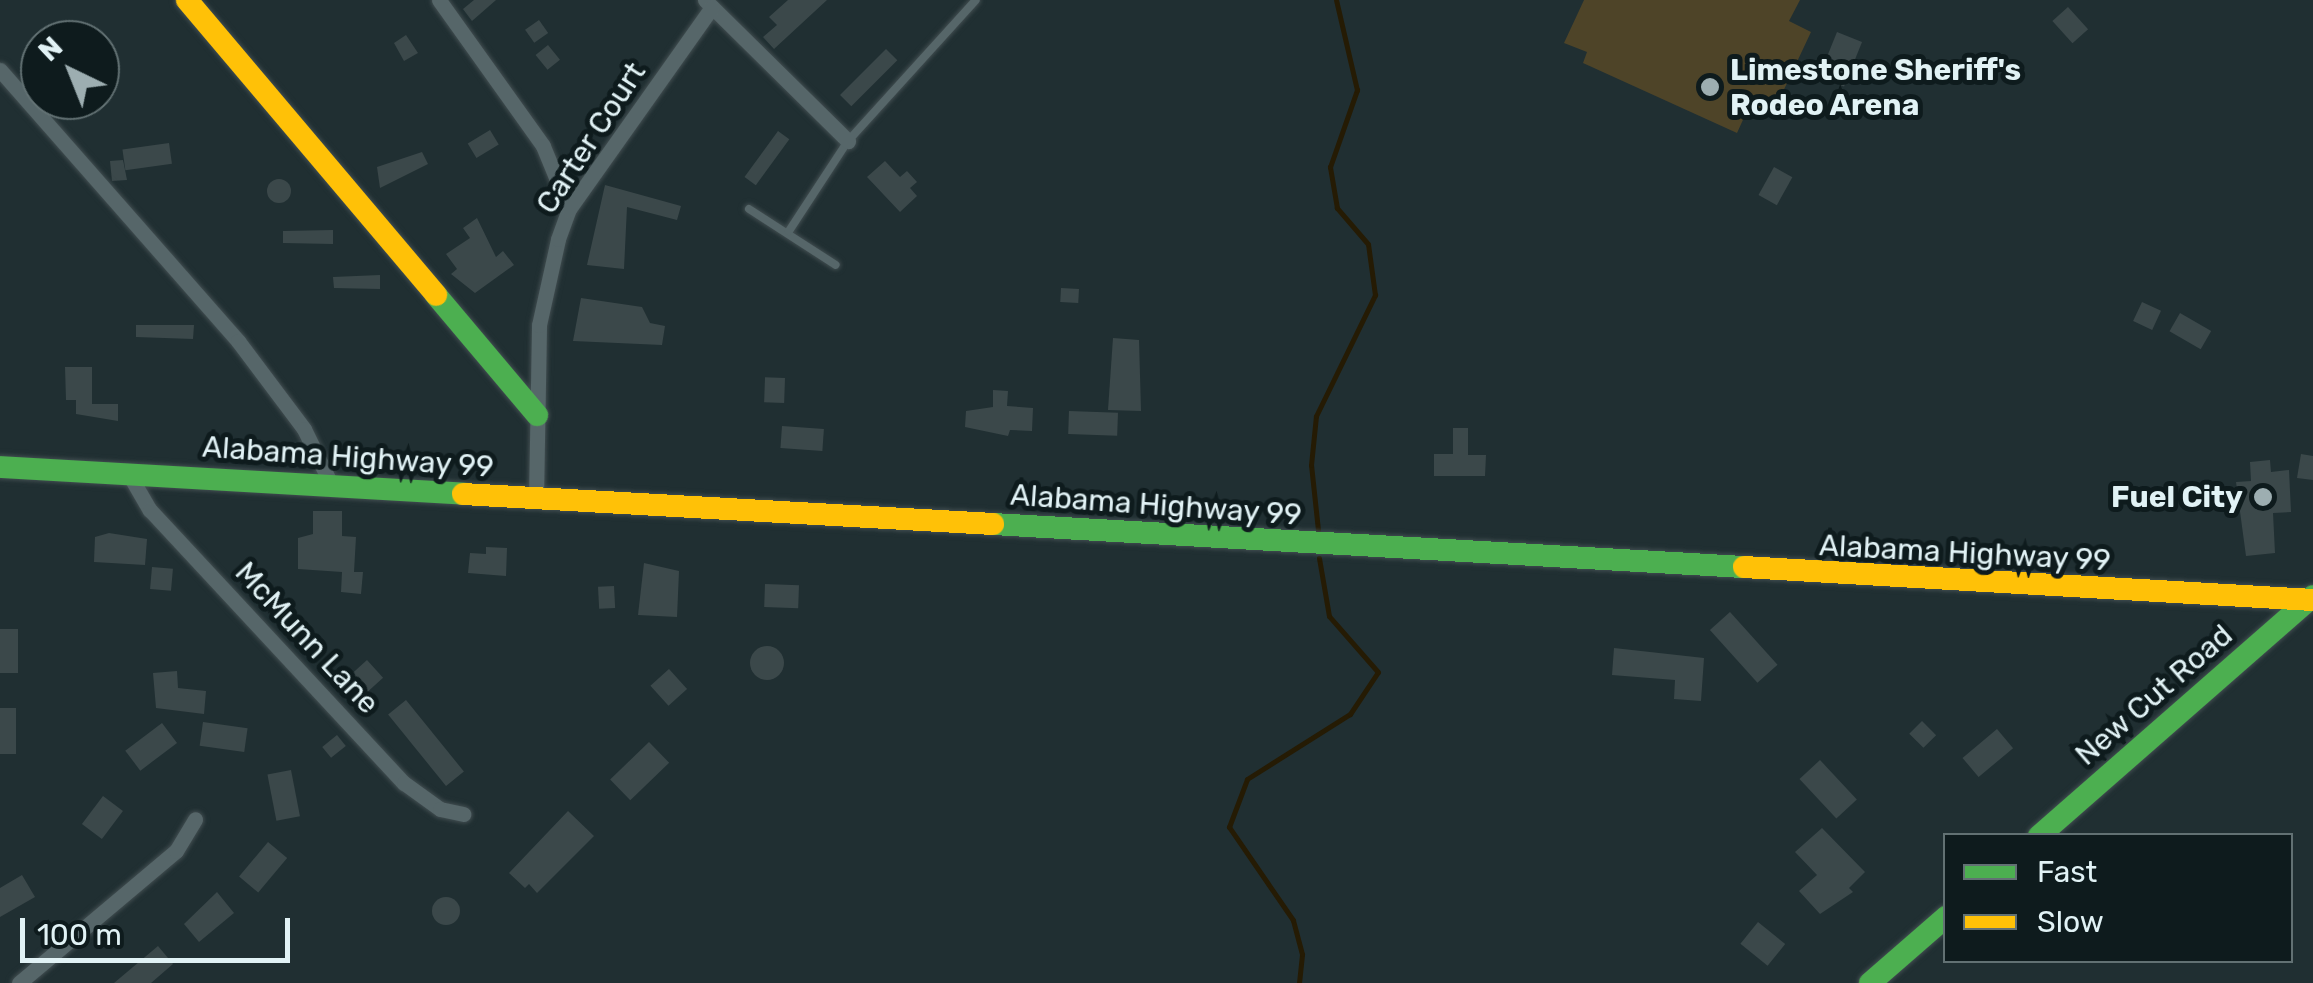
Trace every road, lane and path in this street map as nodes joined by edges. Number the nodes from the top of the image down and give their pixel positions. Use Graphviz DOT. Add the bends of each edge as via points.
graph roads {
  1 [pos="187,0"];
  2 [pos="438,0"];
  3 [pos="976,0"];
  4 [pos="709,4"];
  5 [pos="0,70"];
  6 [pos="848,141"];
  7 [pos="570,209"];
  8 [pos="749,209"];
  9 [pos="789,230"];
  10 [pos="836,265"];
  11 [pos="537,414"];
  12 [pos="0,467"];
  13 [pos="130,476"];
  14 [pos="331,484"];
  15 [pos="536,499"];
  16 [pos="2312,599"];
  17 [pos="462,814"];
  18 [pos="195,819"];
  19 [pos="2042,833"];
  20 [pos="1943,920"];
  21 [pos="19,983"];
  22 [pos="1870,983"];
  1 -- 11 [label="main road"];
  2 -- 7 [label="street" via="543,146"];
  3 -- 6 [label="lane"];
  4 -- 6 [label="street"];
  4 -- 7 [label="street, Carter Court"];
  5 -- 14 [label="street" via="238,341 304,429"];
  6 -- 9 [label="lane"];
  7 -- 11 [label="street, Carter Court" via="539,325"];
  8 -- 9 [label="lane"];
  9 -- 10 [label="lane"];
  11 -- 15 [label="street, Carter Court"];
  12 -- 13 [label="main road, Alabama Highway 99"];
  13 -- 14 [label="main road, Alabama Highway 99"];
  13 -- 17 [label="street, McMunn Lane" via="150,510 404,783 440,809"];
  14 -- 15 [label="main road, Alabama Highway 99"];
  15 -- 16 [label="main road, Alabama Highway 99"];
  16 -- 19 [label="main road, New Cut Road"];
  18 -- 21 [label="street" via="176,851"];
  20 -- 22 [label="main road"];
}
